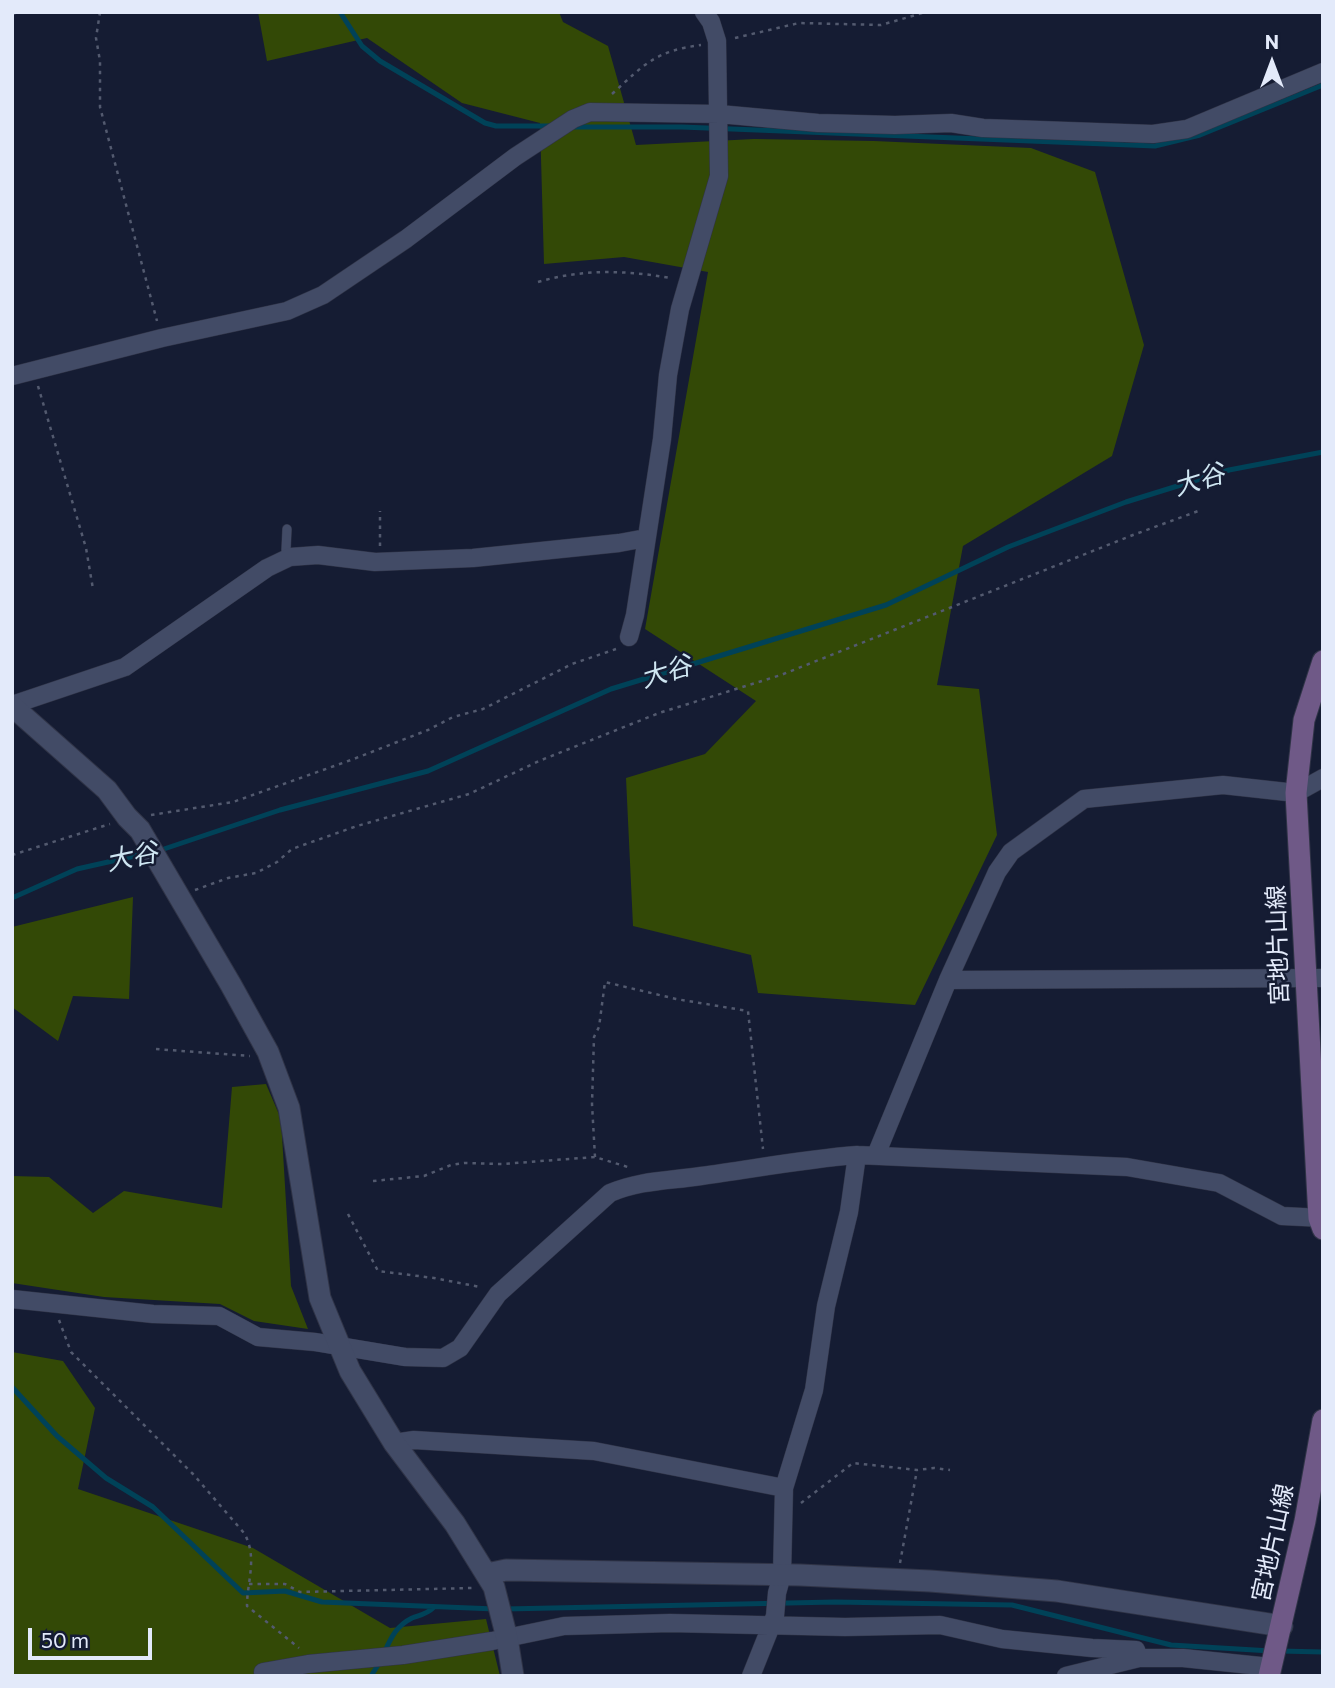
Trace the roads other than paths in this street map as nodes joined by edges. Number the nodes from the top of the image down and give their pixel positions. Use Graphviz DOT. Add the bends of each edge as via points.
graph roads {
  1 [pos="704,12"];
  2 [pos="1323,72"];
  3 [pos="719,114"];
  4 [pos="12,376"];
  5 [pos="287,529"];
  6 [pos="646,538"];
  7 [pos="289,557"];
  8 [pos="629,637"];
  9 [pos="1323,661"];
  10 [pos="12,705"];
  11 [pos="1323,778"];
  12 [pos="1296,793"];
  13 [pos="1314,979"];
  14 [pos="948,980"];
  15 [pos="857,1155"];
  16 [pos="876,1155"];
  17 [pos="1322,1222"];
  18 [pos="12,1299"];
  19 [pos="340,1348"];
  20 [pos="1322,1431"];
  21 [pos="394,1443"];
  22 [pos="784,1488"];
  23 [pos="782,1575"];
  24 [pos="491,1581"];
  25 [pos="770,1626"];
  26 [pos="1281,1631"];
  27 [pos="507,1638"];
  28 [pos="1139,1658"];
  29 [pos="1270,1671"];
  30 [pos="263,1672"];
  31 [pos="513,1676"];
  32 [pos="751,1676"];
  33 [pos="1066,1676"];
  1 -- 3 [label="street" via="717,42"];
  2 -- 3 [label="street" via="1187,129 1153,134 983,128 951,122 818,123"];
  3 -- 4 [label="street" via="596,112 573,119 406,239 323,295 287,312"];
  3 -- 6 [label="street" via="719,176 680,309"];
  5 -- 7 [label="lane"];
  6 -- 7 [label="street" via="473,558 379,562 318,555"];
  6 -- 8 [label="street"];
  7 -- 10 [label="street" via="125,667"];
  9 -- 12 [label="main road, 宮地片山線" via="1304,720"];
  10 -- 19 [label="street" via="107,790 133,823 268,1052 289,1108 320,1298"];
  11 -- 12 [label="street"];
  12 -- 13 [label="main road, 宮地片山線"];
  12 -- 14 [label="street" via="1223,785 1084,799 1011,852 997,872"];
  13 -- 14 [label="street"];
  13 -- 17 [label="main road, 宮地片山線"];
  14 -- 16 [label="street"];
  15 -- 16 [label="street"];
  15 -- 19 [label="street" via="633,1184 610,1193 498,1294 460,1348 443,1358"];
  15 -- 22 [label="street" via="849,1212 825,1306 814,1390"];
  16 -- 17 [label="street" via="1127,1167 1219,1183 1282,1216"];
  18 -- 19 [label="street" via="219,1316 258,1337"];
  19 -- 21 [label="street"];
  20 -- 26 [label="main road, 宮地片山線"];
  21 -- 22 [label="street" via="414,1440 594,1451"];
  21 -- 24 [label="street"];
  22 -- 23 [label="street"];
  23 -- 24 [label="street" via="506,1570"];
  23 -- 25 [label="street"];
  23 -- 26 [label="street" via="1057,1591"];
  24 -- 27 [label="street"];
  25 -- 27 [label="street" via="564,1626"];
  25 -- 28 [label="street" via="940,1625 1002,1639 1136,1650"];
  25 -- 32 [label="street"];
  26 -- 29 [label="main road, 宮地片山線"];
  27 -- 30 [label="street"];
  27 -- 31 [label="street"];
  28 -- 29 [label="street" via="1183,1658"];
  28 -- 33 [label="street"];
}
